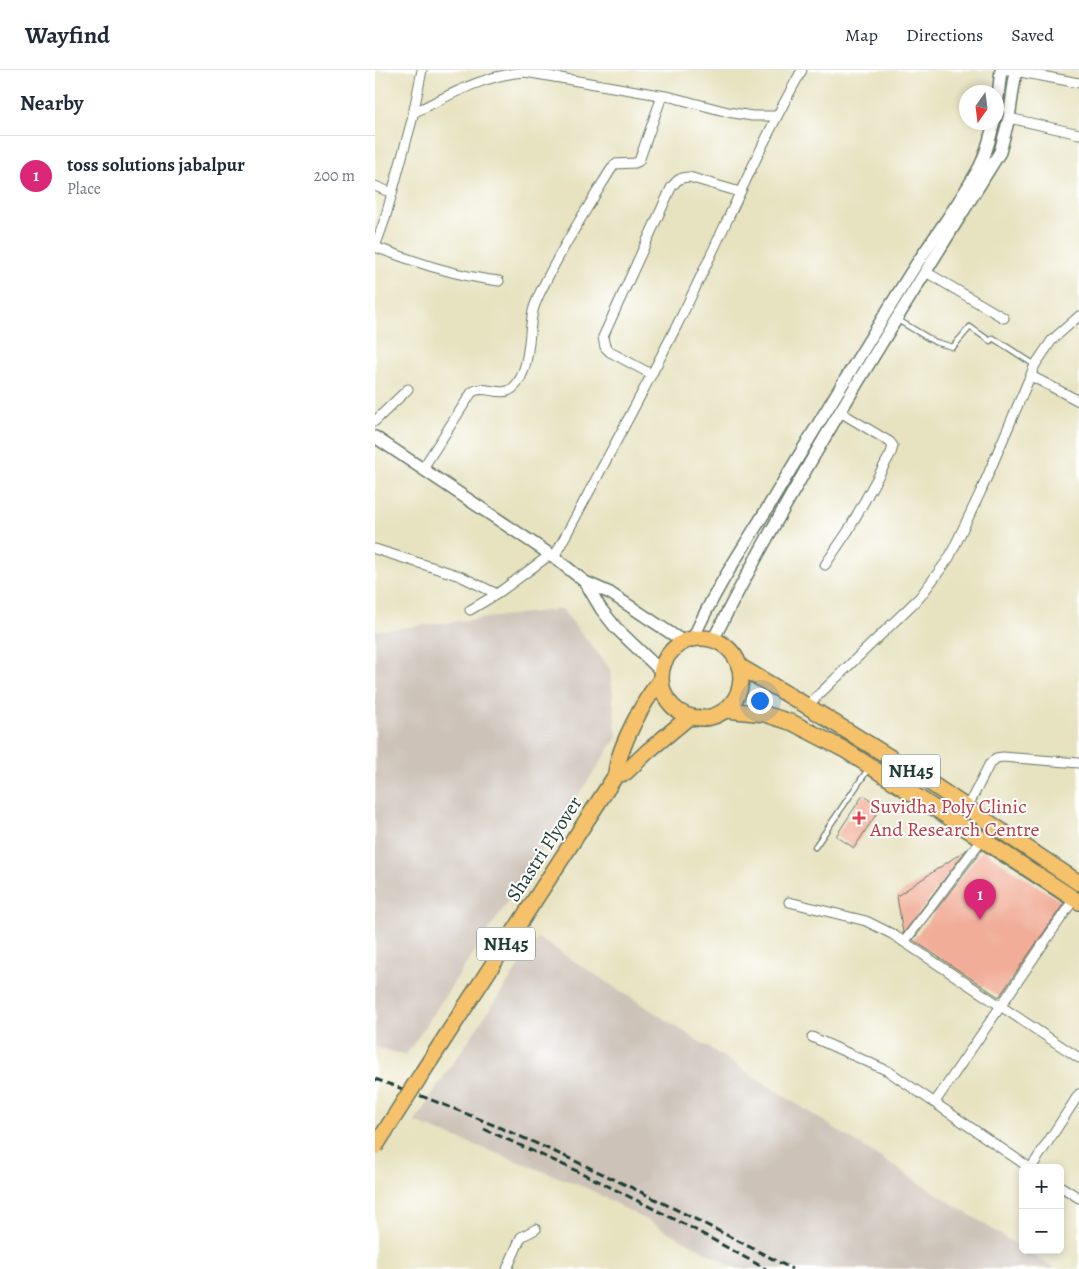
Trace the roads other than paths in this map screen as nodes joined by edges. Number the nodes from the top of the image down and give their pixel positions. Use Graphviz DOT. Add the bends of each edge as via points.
graph roads {
  1 [pos="422,70"];
  2 [pos="802,70"];
  3 [pos="1001,70"];
  4 [pos="1016,70"];
  5 [pos="525,71"];
  6 [pos="1079,83"];
  7 [pos="999,85"];
  8 [pos="662,96"];
  9 [pos="413,113"];
  10 [pos="776,116"];
  11 [pos="1009,118"];
  12 [pos="991,130"];
  13 [pos="1079,134"];
  14 [pos="375,186"];
  15 [pos="741,192"];
  16 [pos="392,193"];
  17 [pos="375,247"];
  18 [pos="926,272"];
  19 [pos="499,281"];
  20 [pos="1079,316"];
  21 [pos="1004,318"];
  22 [pos="897,319"];
  23 [pos="1035,364"];
  24 [pos="651,374"];
  25 [pos="1031,376"];
  26 [pos="408,389"];
  27 [pos="1079,401"];
  28 [pos="840,412"];
  29 [pos="375,421"];
  30 [pos="375,437"];
  31 [pos="423,468"];
  32 [pos="375,549"];
  33 [pos="552,556"];
  34 [pos="825,565"];
  35 [pos="585,582"];
  36 [pos="497,594"];
  37 [pos="470,610"];
  38 [pos="689,640"];
  39 [pos="713,640"];
  40 [pos="739,666"];
  41 [pos="661,676"];
  42 [pos="807,706"];
  43 [pos="725,710"];
  44 [pos="689,717"];
  45 [pos="1079,763"];
  46 [pos="870,766"];
  47 [pos="616,775"];
  48 [pos="967,808"];
  49 [pos="982,838"];
  50 [pos="815,847"];
  51 [pos="1079,883"];
  52 [pos="1077,901"];
  53 [pos="789,902"];
  54 [pos="904,942"];
  55 [pos="1002,1006"];
  56 [pos="812,1037"];
  57 [pos="1079,1058"];
  58 [pos="1079,1094"];
  59 [pos="935,1102"];
  60 [pos="375,1147"];
  61 [pos="1024,1164"];
  62 [pos="1033,1164"];
  63 [pos="1064,1189"];
  64 [pos="1079,1198"];
  65 [pos="536,1229"];
  66 [pos="507,1269"];
  1 -- 9 [label="street"];
  2 -- 10 [label="street"];
  3 -- 4 [label="street"];
  3 -- 7 [label="street"];
  4 -- 6 [label="street"];
  4 -- 11 [label="street"];
  5 -- 8 [label="street"];
  5 -- 9 [label="street" via="477,82"];
  8 -- 10 [label="street" via="728,112"];
  8 -- 31 [label="street" via="639,161 615,164 565,244 540,292 533,310 520,379 507,391 477,389 473,392"];
  9 -- 16 [label="street"];
  10 -- 15 [label="street"];
  11 -- 13 [label="street"];
  11 -- 18 [label="street" via="1000,152"];
  12 -- 38 [label="street" via="980,164 967,186 833,398"];
  14 -- 16 [label="street"];
  15 -- 24 [label="street"];
  15 -- 24 [label="street" via="683,176 671,188 603,337 605,347 611,352"];
  16 -- 17 [label="street"];
  17 -- 19 [label="street" via="454,274"];
  18 -- 21 [label="street"];
  18 -- 22 [label="street"];
  20 -- 23 [label="street" via="1052,340"];
  22 -- 23 [label="lane" via="935,342 953,347 970,327"];
  22 -- 28 [label="street"];
  23 -- 25 [label="street"];
  24 -- 33 [label="street"];
  25 -- 27 [label="street"];
  25 -- 42 [label="street" via="981,491 937,577 920,598"];
  26 -- 29 [label="street"];
  28 -- 34 [label="street" via="893,446 848,531"];
  28 -- 39 [label="street" via="739,587"];
  30 -- 31 [label="street"];
  31 -- 33 [label="street"];
  32 -- 36 [label="street" via="460,576"];
  33 -- 35 [label="street"];
  33 -- 36 [label="street"];
  35 -- 38 [label="street" via="610,593"];
  35 -- 41 [label="street" via="616,628"];
  36 -- 37 [label="street"];
  38 -- 39 [label="highway"];
  38 -- 41 [label="highway, NH45" via="669,654"];
  39 -- 40 [label="highway, NH45" via="729,650"];
  40 -- 42 [label="highway, NH45"];
  40 -- 43 [label="highway" via="740,686"];
  41 -- 44 [label="highway" via="666,699"];
  41 -- 47 [label="highway, NH45" via="633,724 618,760"];
  42 -- 48 [label="highway, NH45"];
  43 -- 44 [label="highway, NH45" via="708,718"];
  43 -- 46 [label="highway, NH45" via="765,714 793,723"];
  44 -- 47 [label="highway, NH45" via="625,773"];
  45 -- 48 [label="street" via="996,758 989,765"];
  46 -- 49 [label="highway, NH45"];
  46 -- 50 [label="lane"];
  47 -- 60 [label="highway, Shastri Flyover / NH45, bridge"];
  48 -- 51 [label="highway, NH45"];
  49 -- 52 [label="highway, NH45"];
  49 -- 54 [label="street"];
  52 -- 55 [label="street"];
  53 -- 54 [label="street" via="866,921"];
  54 -- 55 [label="street"];
  55 -- 57 [label="street"];
  55 -- 59 [label="street"];
  56 -- 59 [label="street" via="888,1071"];
  58 -- 62 [label="street"];
  59 -- 61 [label="street"];
  63 -- 64 [label="street"];
  65 -- 66 [label="street" via="521,1237"];
}
